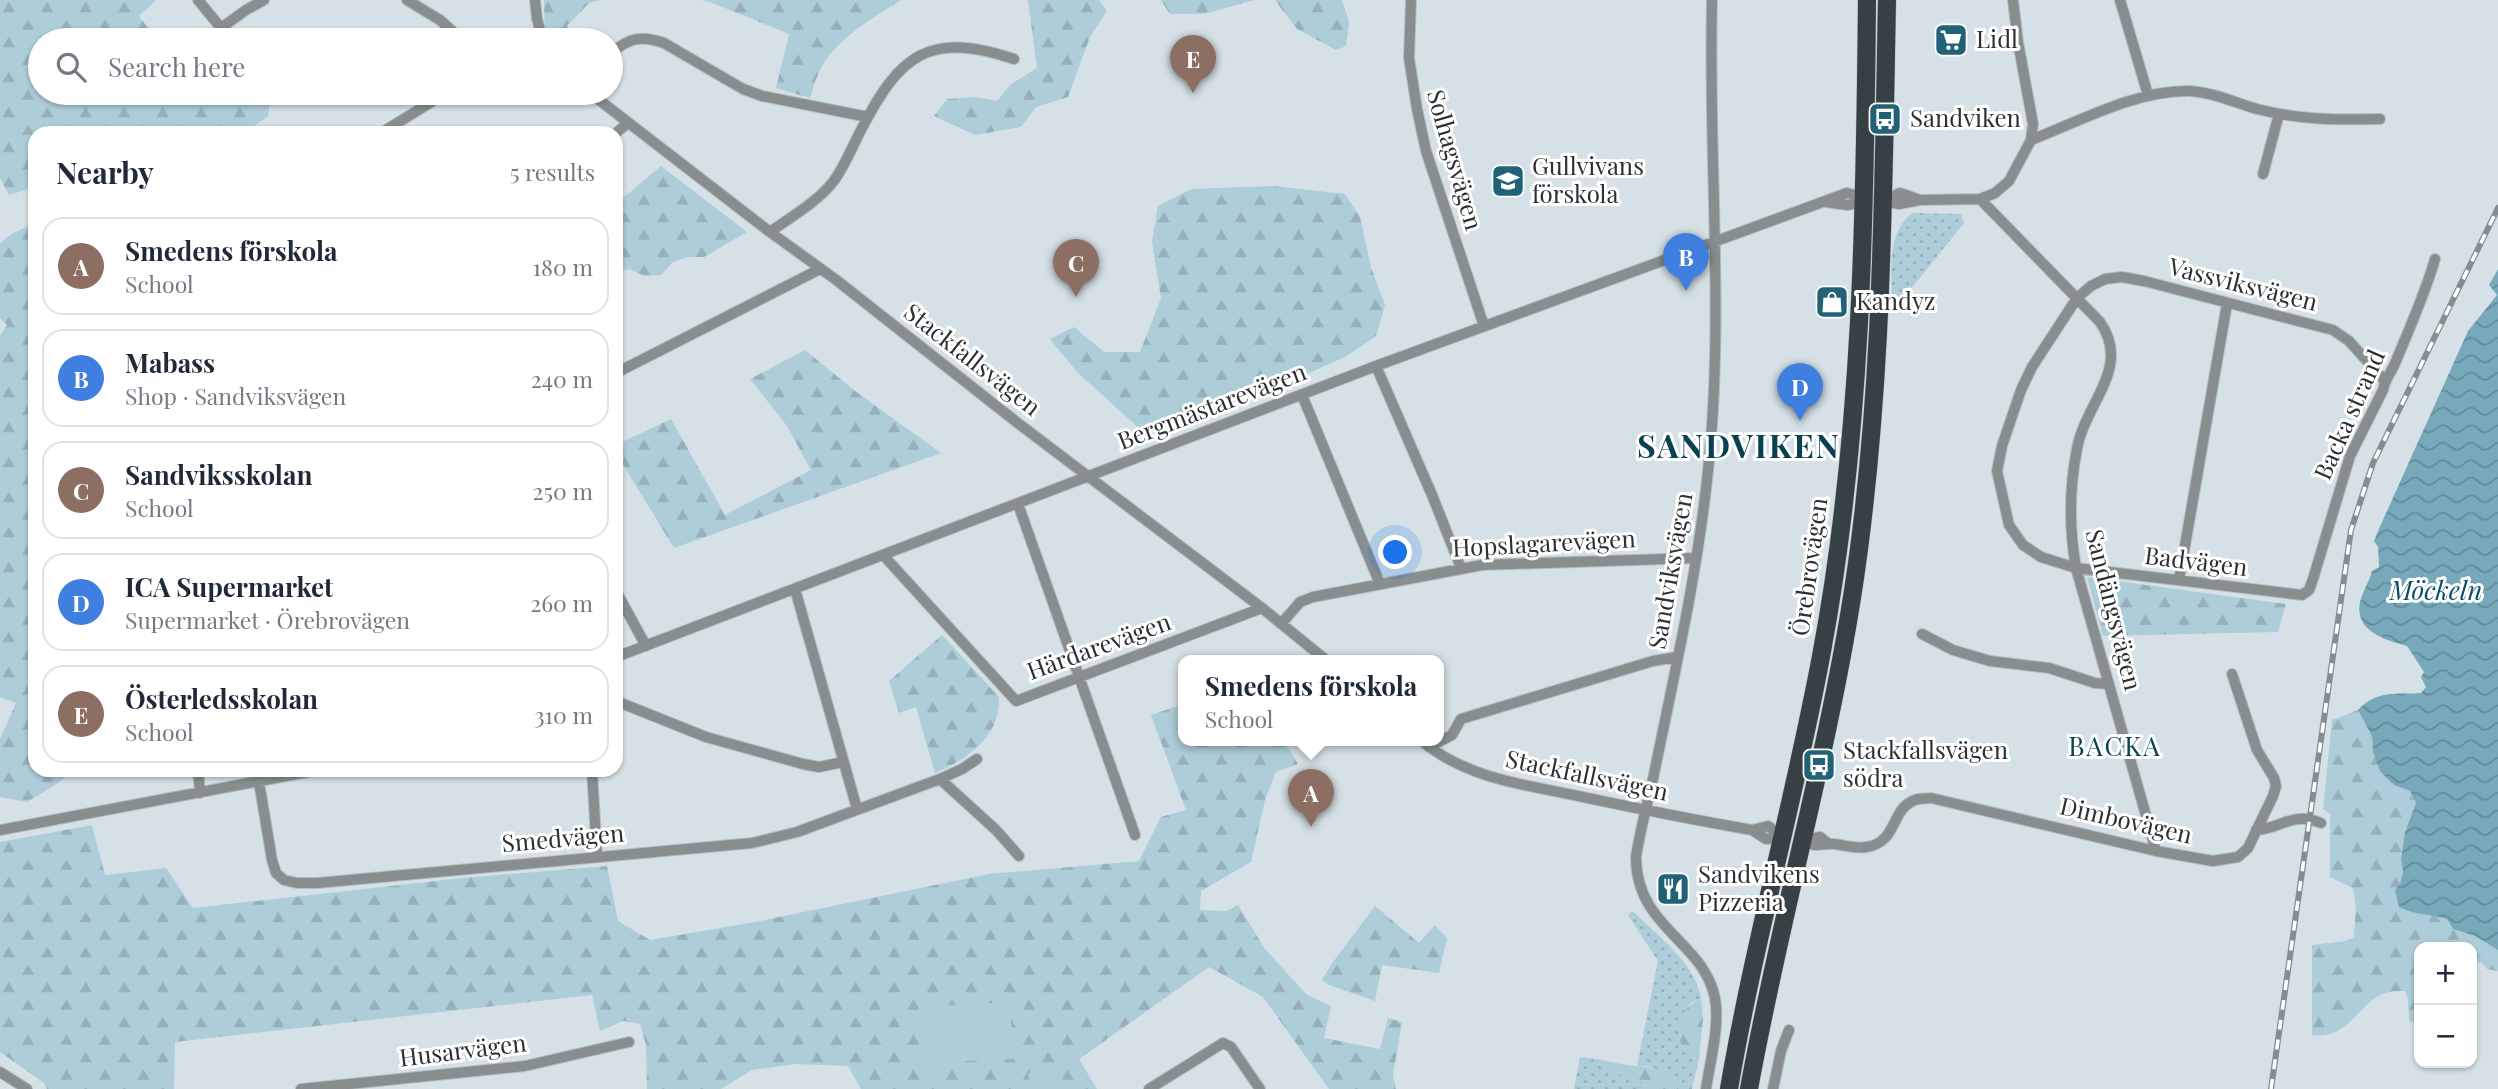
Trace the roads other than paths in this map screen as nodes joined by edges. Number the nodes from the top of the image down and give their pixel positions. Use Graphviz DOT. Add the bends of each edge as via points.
graph roads {
  1 [pos="198,0"];
  2 [pos="264,0"];
  3 [pos="407,0"];
  4 [pos="535,0"];
  5 [pos="1411,0"];
  6 [pos="1712,0"];
  7 [pos="1867,0"];
  8 [pos="1887,0"];
  9 [pos="2013,0"];
  10 [pos="2120,0"];
  11 [pos="449,28"];
  12 [pos="539,28"];
  13 [pos="623,43"];
  14 [pos="1014,59"];
  15 [pos="2148,96"];
  16 [pos="426,105"];
  17 [pos="605,105"];
  18 [pos="2278,114"];
  19 [pos="868,117"];
  20 [pos="2380,119"];
  21 [pos="628,123"];
  22 [pos="392,126"];
  23 [pos="623,127"];
  24 [pos="2031,140"];
  25 [pos="2263,174"];
  26 [pos="1980,198"];
  27 [pos="1883,201"];
  28 [pos="1863,202"];
  29 [pos="770,233"];
  30 [pos="1716,243"];
  31 [pos="2435,259"];
  32 [pos="820,269"];
  33 [pos="2077,298"];
  34 [pos="2227,304"];
  35 [pos="1484,326"];
  36 [pos="1376,366"];
  37 [pos="623,369"];
  38 [pos="2384,380"];
  39 [pos="1302,395"];
  40 [pos="1089,477"];
  41 [pos="1018,505"];
  42 [pos="884,556"];
  43 [pos="1696,558"];
  44 [pos="1461,568"];
  45 [pos="2076,568"];
  46 [pos="2179,580"];
  47 [pos="1380,584"];
  48 [pos="795,589"];
  49 [pos="2309,590"];
  50 [pos="623,604"];
  51 [pos="1262,608"];
  52 [pos="1281,624"];
  53 [pos="1922,634"];
  54 [pos="646,646"];
  55 [pos="623,654"];
  56 [pos="1320,655"];
  57 [pos="1677,657"];
  58 [pos="2232,674"];
  59 [pos="1078,677"];
  60 [pos="2109,684"];
  61 [pos="623,704"];
  62 [pos="1444,738"];
  63 [pos="1427,746"];
  64 [pos="977,759"];
  65 [pos="843,762"];
  66 [pos="199,777"];
  67 [pos="284,777"];
  68 [pos="592,777"];
  69 [pos="940,779"];
  70 [pos="259,782"];
  71 [pos="200,793"];
  72 [pos="857,809"];
  73 [pos="1647,810"];
  74 [pos="2321,823"];
  75 [pos="0,830"];
  76 [pos="2256,830"];
  77 [pos="1135,835"];
  78 [pos="1783,838"];
  79 [pos="1803,840"];
  80 [pos="2156,851"];
  81 [pos="1019,856"];
  82 [pos="597,857"];
  83 [pos="1789,1030"];
  84 [pos="629,1042"];
  85 [pos="0,1072"];
  86 [pos="439,1077"];
  87 [pos="27,1089"];
  88 [pos="301,1089"];
  89 [pos="439,1089"];
  90 [pos="1149,1089"];
  91 [pos="1260,1089"];
  92 [pos="1706,1089"];
  93 [pos="1729,1089"];
  94 [pos="1749,1089"];
  95 [pos="1773,1089"];
  1 -- 2 [label="street" via="221,28"];
  3 -- 11 [label="street"];
  4 -- 12 [label="street"];
  5 -- 35 [label="street, Solhagsvägen" via="1409,58 1416,109"];
  6 -- 30 [label="street, Sandviksvägen" via="1710,107"];
  7 -- 28 [label="highway, Örebrovägen"];
  8 -- 27 [label="highway, Örebrovägen"];
  9 -- 24 [label="street" via="2033,124"];
  10 -- 15 [label="street"];
  13 -- 19 [label="street" via="650,38 762,96"];
  14 -- 19 [label="street" via="963,46 926,52 894,75"];
  15 -- 18 [label="street" via="2193,91"];
  15 -- 24 [label="street"];
  16 -- 22 [label="street"];
  17 -- 21 [label="street, Stackfallsvägen"];
  18 -- 20 [label="street" via="2326,121"];
  18 -- 25 [label="street"];
  19 -- 29 [label="street" via="831,184"];
  21 -- 23 [label="street"];
  21 -- 29 [label="street, Stackfallsvägen"];
  24 -- 26 [label="street" via="2009,181"];
  26 -- 27 [label="street" via="1920,200 1900,193"];
  26 -- 33 [label="street, Sandängsvägen"];
  27 -- 28 [label="highway"];
  27 -- 79 [label="highway, Örebrovägen" via="1877,373 1863,515 1837,680"];
  28 -- 30 [label="street, Bergmästarevägen" via="1847,192"];
  28 -- 78 [label="highway, Örebrovägen" via="1859,339 1848,471 1822,650"];
  29 -- 32 [label="street, Stackfallsvägen"];
  30 -- 35 [label="street, Bergmästarevägen"];
  30 -- 43 [label="street, Sandviksvägen" via="1709,457"];
  31 -- 38 [label="street, Backa strand" via="2395,366"];
  32 -- 37 [label="street"];
  32 -- 40 [label="street, Stackfallsvägen"];
  33 -- 34 [label="street, Vassviksvägen" via="2105,279 2122,277"];
  33 -- 45 [label="street, Sandängsvägen" via="2107,333 2112,356 2077,446 2070,516"];
  33 -- 45 [label="street, Badvägen" via="2021,390 1997,471 2009,525 2023,545 2041,557"];
  34 -- 38 [label="street, Vassviksvägen" via="2333,330"];
  34 -- 46 [label="street"];
  35 -- 36 [label="street, Bergmästarevägen"];
  36 -- 39 [label="street, Bergmästarevägen"];
  36 -- 44 [label="street"];
  38 -- 49 [label="street, Backa strand" via="2350,456"];
  39 -- 40 [label="street, Bergmästarevägen"];
  39 -- 47 [label="street"];
  40 -- 41 [label="street, Bergmästarevägen"];
  40 -- 51 [label="street, Stackfallsvägen"];
  41 -- 42 [label="street, Bergmästarevägen"];
  41 -- 59 [label="street"];
  42 -- 48 [label="street, Bergmästarevägen"];
  42 -- 59 [label="street, Härdarevägen" via="1016,701"];
  43 -- 44 [label="street, Hopslagarevägen"];
  43 -- 57 [label="street, Sandviksvägen"];
  44 -- 47 [label="street, Hopslagarevägen"];
  45 -- 46 [label="street, Badvägen"];
  45 -- 60 [label="street, Sandängsvägen"];
  46 -- 49 [label="street, Badvägen" via="2302,596"];
  47 -- 52 [label="street, Hopslagarevägen" via="1300,602"];
  48 -- 54 [label="street, Bergmästarevägen"];
  48 -- 65 [label="street"];
  50 -- 54 [label="street"];
  51 -- 52 [label="street, Stackfallsvägen"];
  51 -- 59 [label="street, Härdarevägen"];
  52 -- 56 [label="street, Stackfallsvägen"];
  53 -- 60 [label="street" via="1990,661 2049,668"];
  54 -- 55 [label="street, Bergmästarevägen"];
  57 -- 62 [label="street" via="1461,719 1452,735"];
  57 -- 73 [label="street, Sandviksvägen"];
  58 -- 76 [label="street, Dimbovägen" via="2257,750 2276,786"];
  59 -- 77 [label="street"];
  60 -- 80 [label="street, Sandängsvägen"];
  61 -- 65 [label="street" via="706,737 803,764 819,767"];
  63 -- 73 [label="street, Stackfallsvägen" via="1480,774"];
  64 -- 69 [label="street, Smedvägen"];
  65 -- 72 [label="street"];
  66 -- 71 [label="street"];
  67 -- 70 [label="street"];
  68 -- 82 [label="street"];
  69 -- 72 [label="street, Smedvägen"];
  69 -- 81 [label="street"];
  70 -- 71 [label="street"];
  70 -- 82 [label="street, Smedvägen" via="272,860 284,880 298,883"];
  71 -- 75 [label="street"];
  72 -- 82 [label="street, Smedvägen" via="797,832 751,843"];
  73 -- 78 [label="street, Stackfallsvägen" via="1752,830 1769,826"];
  73 -- 92 [label="street, Sandviksvägen" via="1636,877 1658,920 1697,961 1715,1000"];
  74 -- 76 [label="street" via="2298,817"];
  76 -- 80 [label="street, Dimbovägen" via="2248,848 2228,860"];
  78 -- 79 [label="highway"];
  78 -- 93 [label="highway, Örebrovägen"];
  79 -- 80 [label="street, Dimbovägen" via="1818,847 1879,844 1902,810 1914,800 1931,798"];
  79 -- 94 [label="highway, Örebrovägen"];
  83 -- 95 [label="street"];
  84 -- 86 [label="street, Husarvägen" via="525,1066"];
  85 -- 87 [label="street"];
  86 -- 88 [label="street, Husarvägen"];
  86 -- 89 [label="street"];
  90 -- 91 [label="street" via="1223,1043 1231,1047"];
}
